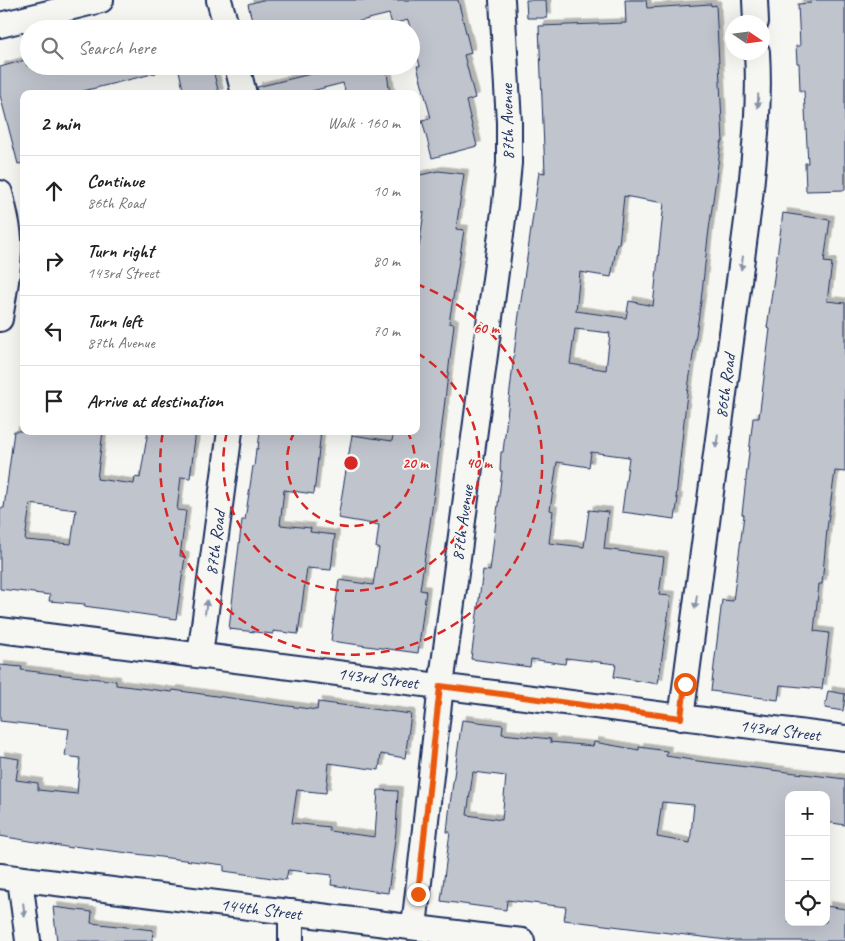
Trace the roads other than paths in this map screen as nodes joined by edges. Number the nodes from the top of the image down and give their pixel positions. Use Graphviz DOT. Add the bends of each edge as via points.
graph roads {
  1 [pos="100,0"];
  2 [pos="219,0"];
  3 [pos="502,0"];
  4 [pos="754,0"];
  5 [pos="755,15"];
  6 [pos="225,20"];
  7 [pos="0,25"];
  8 [pos="757,60"];
  9 [pos="239,75"];
  10 [pos="243,90"];
  11 [pos="0,193"];
  12 [pos="0,319"];
  13 [pos="229,435"];
  14 [pos="0,630"];
  15 [pos="200,655"];
  16 [pos="440,686"];
  17 [pos="681,718"];
  18 [pos="845,738"];
  19 [pos="10,878"];
  20 [pos="291,912"];
  21 [pos="414,927"];
  22 [pos="28,941"];
  23 [pos="291,941"];
  24 [pos="522,941"];
  1 -- 7 [label="street"];
  2 -- 6 [label="street"];
  3 -- 16 [label="street, 87th Avenue" via="509,163"];
  4 -- 5 [label="street"];
  8 -- 17 [label="street, 86th Road, one-way" via="759,94 750,198"];
  9 -- 10 [label="street"];
  11 -- 12 [label="street" via="9,238"];
  15 -- 13 [label="street, 87th Road, one-way"];
  14 -- 15 [label="street, 143rd Street"];
  15 -- 16 [label="street, 143rd Street"];
  16 -- 17 [label="street, 143rd Street"];
  16 -- 21 [label="street, 87th Avenue"];
  17 -- 18 [label="street, 143rd Street"];
  19 -- 20 [label="street, 144th Street"];
  19 -- 22 [label="street, one-way"];
  20 -- 21 [label="street, 144th Street"];
  20 -- 23 [label="street"];
  21 -- 24 [label="street, 144th Street"];
}
